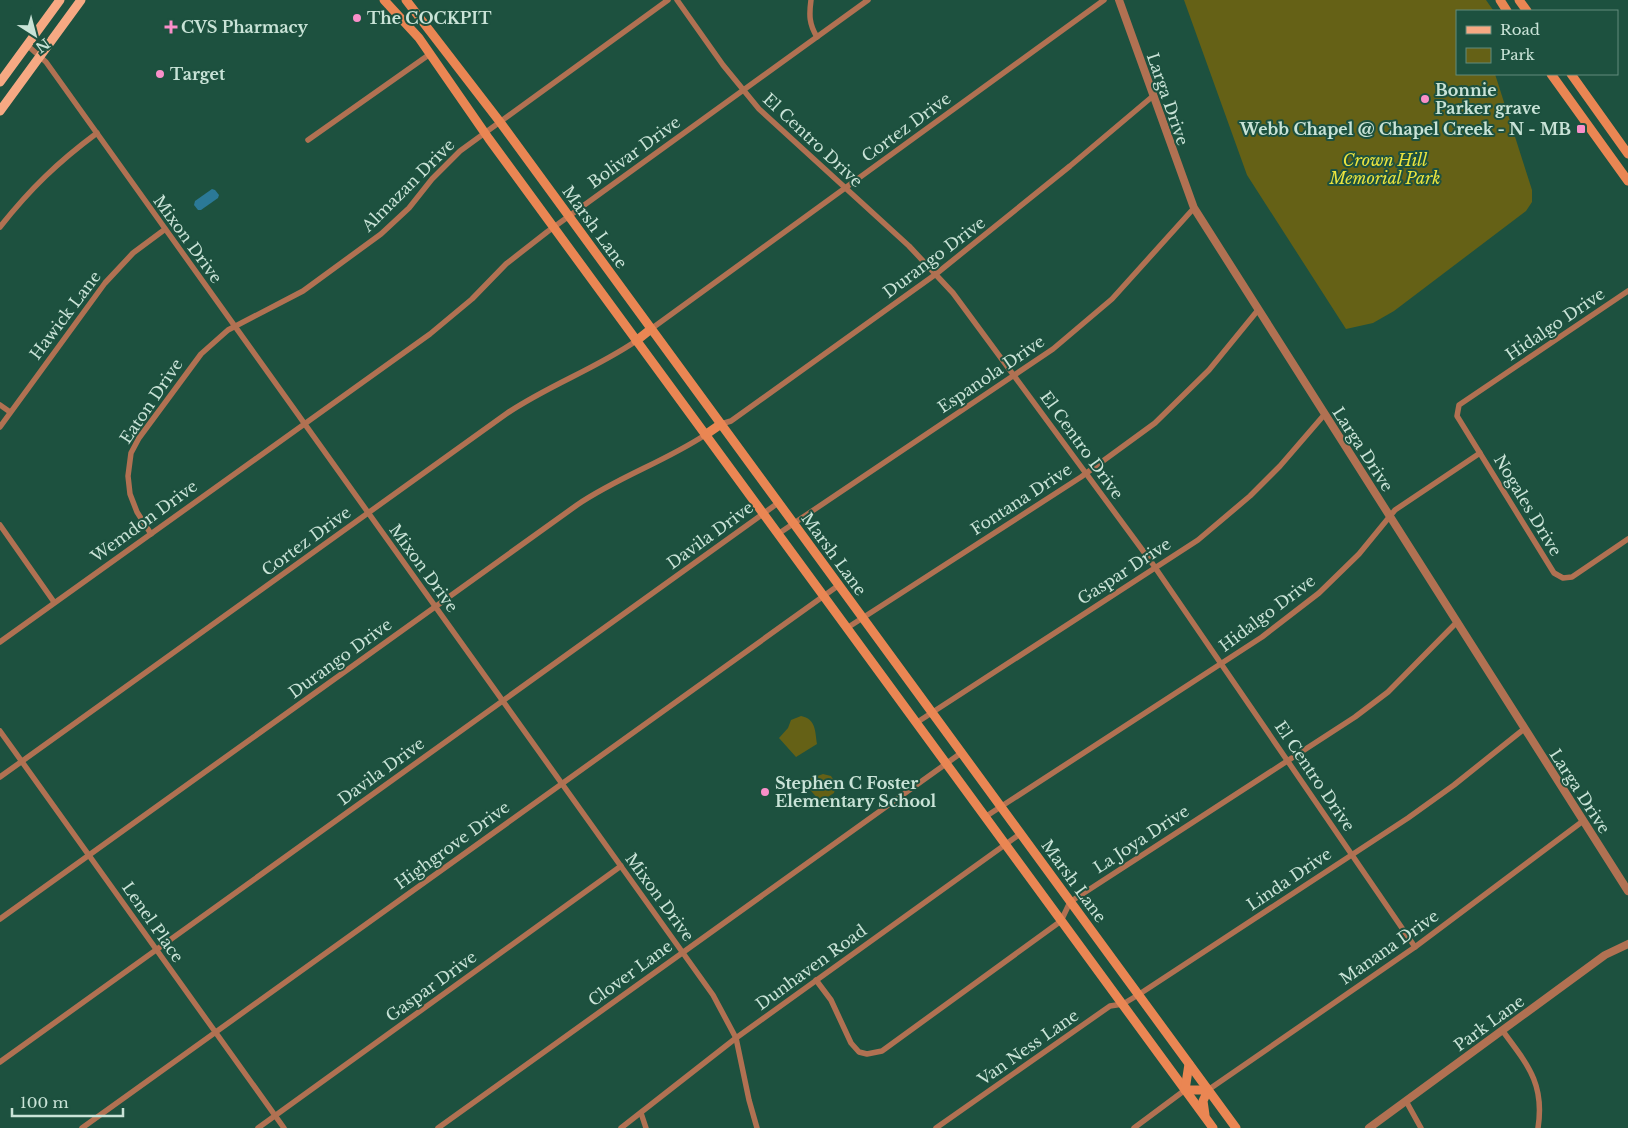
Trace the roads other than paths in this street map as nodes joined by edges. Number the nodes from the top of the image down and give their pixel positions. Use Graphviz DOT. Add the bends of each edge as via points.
graph roads {
  1 [pos="60,0"];
  2 [pos="81,0"];
  3 [pos="384,0"];
  4 [pos="406,0"];
  5 [pos="668,0"];
  6 [pos="678,0"];
  7 [pos="811,0"];
  8 [pos="868,0"];
  9 [pos="1104,0"];
  10 [pos="1119,0"];
  11 [pos="817,37"];
  12 [pos="27,45"];
  13 [pos="441,46"];
  14 [pos="430,54"];
  15 [pos="40,56"];
  16 [pos="1552,75"];
  17 [pos="1572,75"];
  18 [pos="0,82"];
  19 [pos="742,91"];
  20 [pos="1153,96"];
  21 [pos="0,111"];
  22 [pos="500,122"];
  23 [pos="1606,124"];
  24 [pos="97,133"];
  25 [pos="484,133"];
  26 [pos="1593,133"];
  27 [pos="308,140"];
  28 [pos="1628,154"];
  29 [pos="1628,182"];
  30 [pos="845,188"];
  31 [pos="1194,208"];
  32 [pos="569,216"];
  33 [pos="0,227"];
  34 [pos="553,228"];
  35 [pos="164,230"];
  36 [pos="936,274"];
  37 [pos="1628,291"];
  38 [pos="1258,310"];
  39 [pos="234,326"];
  40 [pos="652,329"];
  41 [pos="636,340"];
  42 [pos="1014,376"];
  43 [pos="0,404"];
  44 [pos="10,412"];
  45 [pos="1324,415"];
  46 [pos="304,424"];
  47 [pos="721,424"];
  48 [pos="0,427"];
  49 [pos="705,435"];
  50 [pos="1480,453"];
  51 [pos="1086,474"];
  52 [pos="778,503"];
  53 [pos="368,513"];
  54 [pos="763,514"];
  55 [pos="1390,517"];
  56 [pos="793,523"];
  57 [pos="0,525"];
  58 [pos="151,534"];
  59 [pos="778,534"];
  60 [pos="1628,539"];
  61 [pos="1155,568"];
  62 [pos="838,585"];
  63 [pos="823,596"];
  64 [pos="54,602"];
  65 [pos="435,607"];
  66 [pos="862,618"];
  67 [pos="1456,623"];
  68 [pos="847,628"];
  69 [pos="0,642"];
  70 [pos="1221,664"];
  71 [pos="503,701"];
  72 [pos="931,712"];
  73 [pos="916,723"];
  74 [pos="1524,729"];
  75 [pos="0,731"];
  76 [pos="961,753"];
  77 [pos="1288,761"];
  78 [pos="21,762"];
  79 [pos="946,764"];
  80 [pos="0,777"];
  81 [pos="562,783"];
  82 [pos="1000,806"];
  83 [pos="985,817"];
  84 [pos="1583,821"];
  85 [pos="1020,834"];
  86 [pos="1005,844"];
  87 [pos="1351,854"];
  88 [pos="88,856"];
  89 [pos="621,866"];
  90 [pos="1628,891"];
  91 [pos="1070,902"];
  92 [pos="0,919"];
  93 [pos="1061,921"];
  94 [pos="1628,944"];
  95 [pos="1415,947"];
  96 [pos="156,950"];
  97 [pos="683,952"];
  98 [pos="816,980"];
  99 [pos="1138,995"];
  100 [pos="1122,1004"];
  101 [pos="1502,1030"];
  102 [pos="215,1032"];
  103 [pos="736,1038"];
  104 [pos="0,1062"];
  105 [pos="1189,1064"];
  106 [pos="1185,1090"];
  107 [pos="1208,1090"];
  108 [pos="1406,1101"];
  109 [pos="641,1113"];
  110 [pos="275,1116"];
  111 [pos="1205,1116"];
  112 [pos="82,1128"];
  113 [pos="258,1128"];
  114 [pos="284,1128"];
  115 [pos="438,1128"];
  116 [pos="622,1128"];
  117 [pos="646,1128"];
  118 [pos="757,1128"];
  119 [pos="936,1128"];
  120 [pos="1134,1128"];
  121 [pos="1213,1128"];
  122 [pos="1236,1128"];
  123 [pos="1369,1128"];
  124 [pos="1421,1128"];
  125 [pos="1538,1128"];
  1 -- 12 [label="main road"];
  2 -- 15 [label="main road"];
  3 -- 14 [label="main road, Marsh Lane"];
  4 -- 13 [label="main road, Marsh Lane"];
  5 -- 22 [label="street, Almazan Drive"];
  6 -- 19 [label="street, El Centro Drive"];
  7 -- 11 [label="street" via="808,16"];
  8 -- 11 [label="street, Bolivar Drive"];
  9 -- 30 [label="street, Cortez Drive"];
  10 -- 20 [label="street, Larga Drive"];
  11 -- 19 [label="street, Bolivar Drive"];
  12 -- 15 [label="street, Mixon Drive"];
  12 -- 18 [label="main road"];
  13 -- 14 [label="main road"];
  13 -- 22 [label="main road, Marsh Lane"];
  14 -- 25 [label="main road, Marsh Lane"];
  14 -- 27 [label="street"];
  15 -- 21 [label="main road"];
  15 -- 24 [label="street, Mixon Drive"];
  16 -- 26 [label="main road"];
  17 -- 23 [label="main road"];
  19 -- 30 [label="street, El Centro Drive"];
  19 -- 32 [label="street, Bolivar Drive"];
  20 -- 31 [label="street, Larga Drive"];
  20 -- 36 [label="street, Durango Drive"];
  22 -- 25 [label="street, Almazan Drive"];
  22 -- 32 [label="main road, Marsh Lane"];
  23 -- 26 [label="main road"];
  23 -- 28 [label="main road"];
  24 -- 33 [label="street" via="41,178"];
  24 -- 35 [label="street, Mixon Drive"];
  25 -- 34 [label="main road, Marsh Lane"];
  25 -- 39 [label="street, Almazan Drive" via="446,163 381,234 298,294"];
  26 -- 29 [label="main road"];
  30 -- 36 [label="street, El Centro Drive"];
  30 -- 40 [label="street, Cortez Drive"];
  31 -- 38 [label="street, Larga Drive"];
  31 -- 42 [label="street, Espanola Drive" via="1112,299 1052,350"];
  32 -- 34 [label="street, Bolivar Drive"];
  32 -- 40 [label="main road, Marsh Lane"];
  34 -- 41 [label="main road, Marsh Lane"];
  34 -- 46 [label="street, Bolivar Drive" via="506,264 472,299 430,334"];
  35 -- 39 [label="street, Mixon Drive"];
  35 -- 44 [label="street, Hawick Lane" via="133,254 105,283"];
  36 -- 42 [label="street, El Centro Drive"];
  36 -- 47 [label="street, Durango Drive" via="731,421"];
  37 -- 50 [label="street, Hidalgo Drive" via="1459,405 1457,416"];
  38 -- 45 [label="street, Larga Drive"];
  38 -- 51 [label="street, Fontana Drive" via="1182,398 1155,424"];
  39 -- 46 [label="street, Mixon Drive"];
  39 -- 58 [label="street, Eaton Drive" via="198,359 131,453 130,494"];
  40 -- 41 [label="main road"];
  40 -- 47 [label="main road, Marsh Lane"];
  41 -- 49 [label="main road, Marsh Lane"];
  41 -- 53 [label="street, Cortez Drive" via="589,370 526,400"];
  42 -- 51 [label="street, El Centro Drive"];
  42 -- 56 [label="street, Espanola Drive"];
  43 -- 44 [label="street"];
  44 -- 48 [label="street, Hawick Lane"];
  45 -- 55 [label="street, Larga Drive"];
  45 -- 61 [label="street, Gaspar Drive" via="1250,496 1198,540"];
  46 -- 53 [label="street, Mixon Drive"];
  46 -- 58 [label="street, Wemdon Drive"];
  47 -- 49 [label="main road"];
  47 -- 52 [label="main road, Marsh Lane"];
  49 -- 54 [label="main road, Marsh Lane"];
  49 -- 65 [label="street, Durango Drive" via="658,463 595,493"];
  50 -- 55 [label="street, Hidalgo Drive" via="1395,510"];
  50 -- 60 [label="street, Nogales Drive" via="1558,576 1572,577"];
  51 -- 61 [label="street, El Centro Drive"];
  51 -- 66 [label="street, Fontana Drive"];
  52 -- 54 [label="street, Davila Drive"];
  52 -- 56 [label="main road, Marsh Lane"];
  53 -- 65 [label="street, Mixon Drive"];
  53 -- 78 [label="street, Cortez Drive"];
  54 -- 59 [label="main road, Marsh Lane"];
  54 -- 71 [label="street, Davila Drive"];
  55 -- 67 [label="street, Larga Drive"];
  55 -- 70 [label="street, Hidalgo Drive" via="1359,554 1319,593"];
  56 -- 59 [label="street, Espanola Drive"];
  56 -- 62 [label="main road, Marsh Lane"];
  57 -- 64 [label="street"];
  58 -- 64 [label="street, Wemdon Drive"];
  59 -- 63 [label="main road, Marsh Lane"];
  61 -- 70 [label="street, El Centro Drive"];
  61 -- 72 [label="street, Gaspar Drive"];
  62 -- 63 [label="street, Highgrove Drive"];
  62 -- 66 [label="main road, Marsh Lane"];
  63 -- 68 [label="main road, Marsh Lane"];
  63 -- 81 [label="street, Highgrove Drive"];
  64 -- 69 [label="street, Wemdon Drive"];
  65 -- 71 [label="street, Mixon Drive"];
  65 -- 88 [label="street, Durango Drive"];
  66 -- 68 [label="street, Fontana Drive"];
  66 -- 72 [label="main road, Marsh Lane"];
  67 -- 74 [label="street, Larga Drive"];
  67 -- 77 [label="street, La Joya Drive" via="1388,692"];
  68 -- 73 [label="main road, Marsh Lane"];
  70 -- 77 [label="street, El Centro Drive"];
  70 -- 82 [label="street, Hidalgo Drive"];
  71 -- 81 [label="street, Mixon Drive"];
  71 -- 96 [label="street, Davila Drive"];
  72 -- 73 [label="street, Gaspar Drive"];
  72 -- 76 [label="main road, Marsh Lane"];
  73 -- 79 [label="main road, Marsh Lane"];
  74 -- 84 [label="street, Larga Drive"];
  74 -- 87 [label="street, Linda Drive" via="1454,785"];
  75 -- 78 [label="street, Lenel Place"];
  76 -- 79 [label="street, Clover Lane"];
  76 -- 82 [label="main road, Marsh Lane"];
  77 -- 87 [label="street, El Centro Drive"];
  77 -- 91 [label="street, La Joya Drive"];
  78 -- 80 [label="street, Cortez Drive"];
  78 -- 88 [label="street, Lenel Place"];
  79 -- 83 [label="main road, Marsh Lane"];
  79 -- 97 [label="street, Clover Lane"];
  81 -- 89 [label="street, Mixon Drive"];
  81 -- 102 [label="street, Highgrove Drive"];
  82 -- 83 [label="street, Hidalgo Drive"];
  82 -- 85 [label="main road, Marsh Lane"];
  83 -- 86 [label="main road, Marsh Lane"];
  84 -- 90 [label="street, Larga Drive"];
  84 -- 95 [label="street, Manana Drive"];
  85 -- 86 [label="street, Dunhaven Road"];
  85 -- 91 [label="main road, Marsh Lane"];
  86 -- 93 [label="main road, Marsh Lane"];
  86 -- 98 [label="street, Dunhaven Road"];
  87 -- 95 [label="street, El Centro Drive"];
  87 -- 99 [label="street, Linda Drive"];
  88 -- 92 [label="street, Durango Drive"];
  88 -- 96 [label="street, Lenel Place"];
  89 -- 97 [label="street, Mixon Drive"];
  89 -- 110 [label="street, Gaspar Drive"];
  91 -- 93 [label="street"];
  91 -- 99 [label="main road, Marsh Lane"];
  93 -- 98 [label="street" via="875,1054 859,1052 851,1044 831,1000"];
  93 -- 100 [label="main road, Marsh Lane"];
  94 -- 101 [label="street, Park Lane" via="1605,955"];
  95 -- 107 [label="street, Manana Drive"];
  96 -- 102 [label="street, Lenel Place"];
  96 -- 104 [label="street, Davila Drive"];
  97 -- 103 [label="street, Mixon Drive" via="713,995"];
  97 -- 115 [label="street, Clover Lane"];
  98 -- 103 [label="street, Dunhaven Road"];
  99 -- 100 [label="street, Van Ness Lane"];
  99 -- 105 [label="main road, Marsh Lane"];
  100 -- 106 [label="main road, Marsh Lane"];
  100 -- 119 [label="street, Van Ness Lane" via="1110,1006"];
  101 -- 108 [label="street, Park Lane"];
  101 -- 125 [label="street" via="1530,1068 1536,1082 1540,1102"];
  102 -- 110 [label="street, Lenel Place"];
  102 -- 112 [label="street, Highgrove Drive"];
  103 -- 109 [label="street, Dunhaven Road"];
  103 -- 118 [label="street, Mixon Drive"];
  105 -- 106 [label="main road"];
  105 -- 107 [label="main road, Marsh Lane"];
  106 -- 107 [label="main road"];
  106 -- 111 [label="main road, Marsh Lane"];
  106 -- 120 [label="street"];
  107 -- 111 [label="main road" via="1203,1101"];
  107 -- 122 [label="main road, Marsh Lane"];
  108 -- 123 [label="street, Park Lane"];
  108 -- 124 [label="street"];
  109 -- 116 [label="street, Dunhaven Road"];
  109 -- 117 [label="street"];
  110 -- 113 [label="street, Gaspar Drive"];
  110 -- 114 [label="street, Lenel Place"];
  111 -- 121 [label="main road, Marsh Lane"];
}
